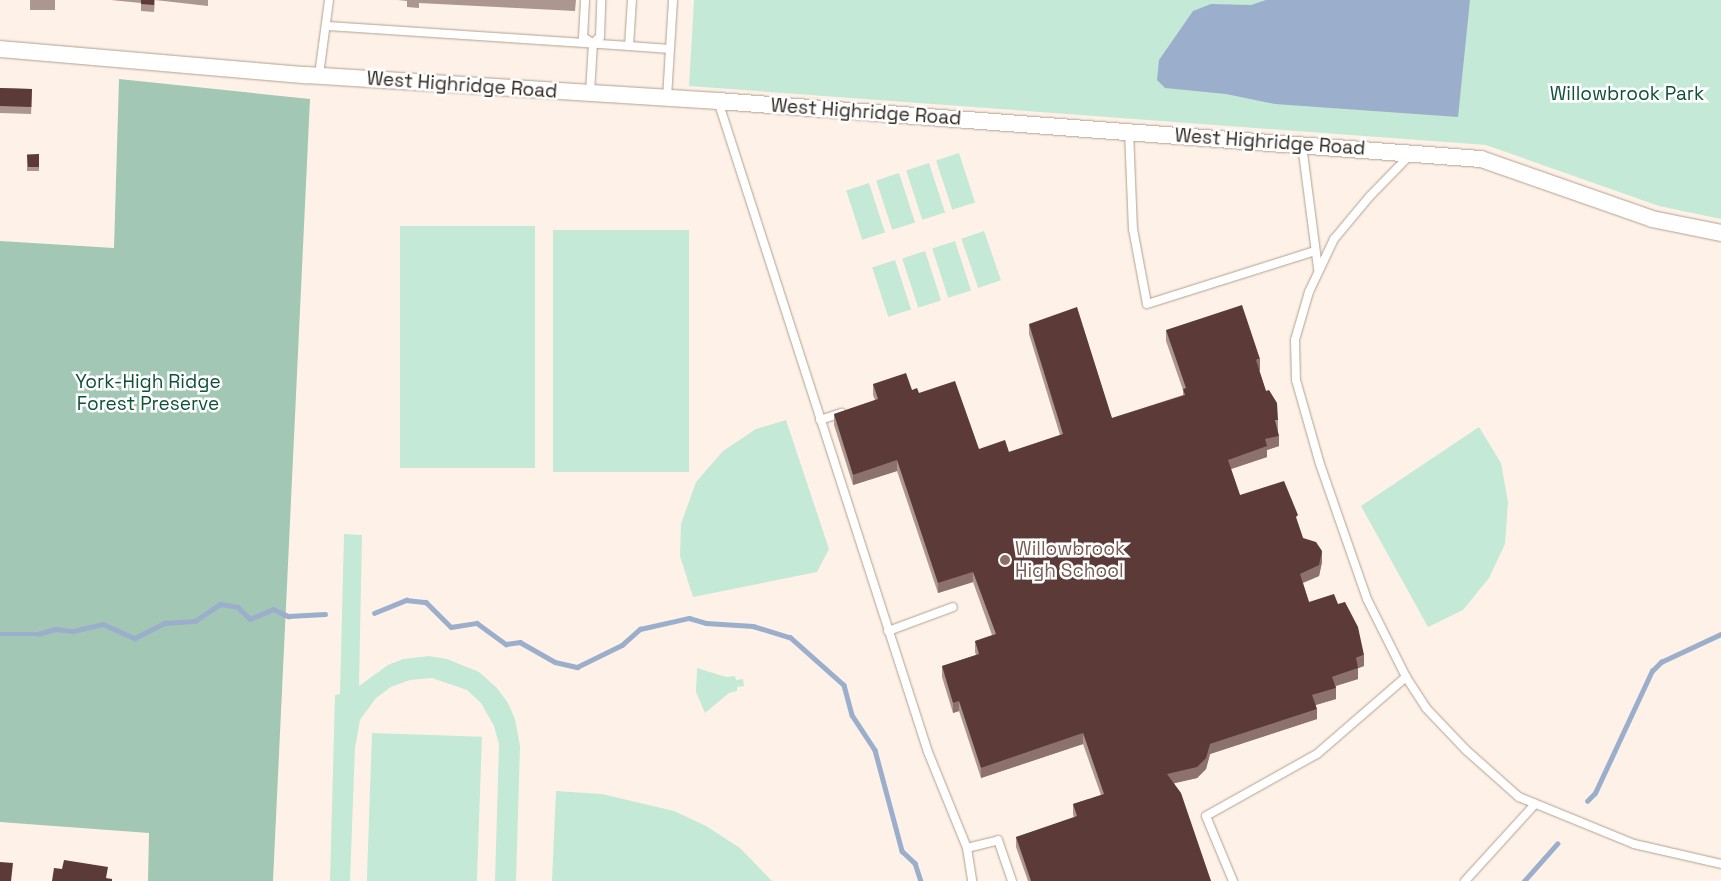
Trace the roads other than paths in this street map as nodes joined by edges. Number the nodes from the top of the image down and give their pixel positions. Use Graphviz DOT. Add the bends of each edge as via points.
graph roads {
  1 [pos="329,0"];
  2 [pos="585,0"];
  3 [pos="601,0"];
  4 [pos="632,0"];
  5 [pos="673,0"];
  6 [pos="328,26"];
  7 [pos="593,43"];
  8 [pos="629,46"];
  9 [pos="670,48"];
  10 [pos="0,49"];
  11 [pos="319,75"];
  12 [pos="590,93"];
  13 [pos="666,98"];
  14 [pos="718,101"];
  15 [pos="1129,131"];
  16 [pos="1302,144"];
  17 [pos="1413,152"];
  18 [pos="1721,233"];
  19 [pos="1315,251"];
  20 [pos="1318,269"];
  21 [pos="854,409"];
  22 [pos="820,420"];
  23 [pos="953,607"];
  24 [pos="888,631"];
  25 [pos="1406,677"];
  26 [pos="1534,804"];
  27 [pos="967,848"];
  28 [pos="1721,864"];
  29 [pos="972,881"];
  30 [pos="1012,881"];
  31 [pos="1233,881"];
  32 [pos="1465,881"];
  1 -- 6 [label="lane"];
  2 -- 7 [label="lane" via="583,37"];
  3 -- 7 [label="lane" via="600,38"];
  4 -- 8 [label="lane"];
  5 -- 9 [label="lane"];
  6 -- 7 [label="lane"];
  6 -- 11 [label="lane"];
  7 -- 8 [label="lane"];
  7 -- 12 [label="lane"];
  8 -- 9 [label="lane"];
  9 -- 13 [label="lane"];
  10 -- 11 [label="street, West Highridge Road"];
  11 -- 12 [label="street, West Highridge Road"];
  12 -- 13 [label="street, West Highridge Road"];
  13 -- 14 [label="street, West Highridge Road"];
  14 -- 15 [label="street, West Highridge Road"];
  14 -- 22 [label="lane"];
  15 -- 16 [label="street, West Highridge Road"];
  15 -- 19 [label="lane" via="1133,229 1147,304"];
  16 -- 17 [label="street, West Highridge Road"];
  16 -- 19 [label="lane"];
  17 -- 18 [label="street, West Highridge Road" via="1481,159 1634,213"];
  17 -- 20 [label="lane" via="1334,239"];
  19 -- 20 [label="lane"];
  20 -- 25 [label="lane" via="1298,324 1294,355 1296,380 1320,464 1366,599"];
  21 -- 22 [label="lane"];
  22 -- 24 [label="lane"];
  23 -- 24 [label="lane"];
  24 -- 27 [label="lane" via="928,752"];
  25 -- 26 [label="lane" via="1426,708 1466,750 1519,797"];
  25 -- 31 [label="lane" via="1316,754 1206,816"];
  26 -- 28 [label="lane" via="1634,844"];
  26 -- 32 [label="lane"];
  27 -- 29 [label="lane"];
  27 -- 30 [label="lane" via="998,840"];
}
